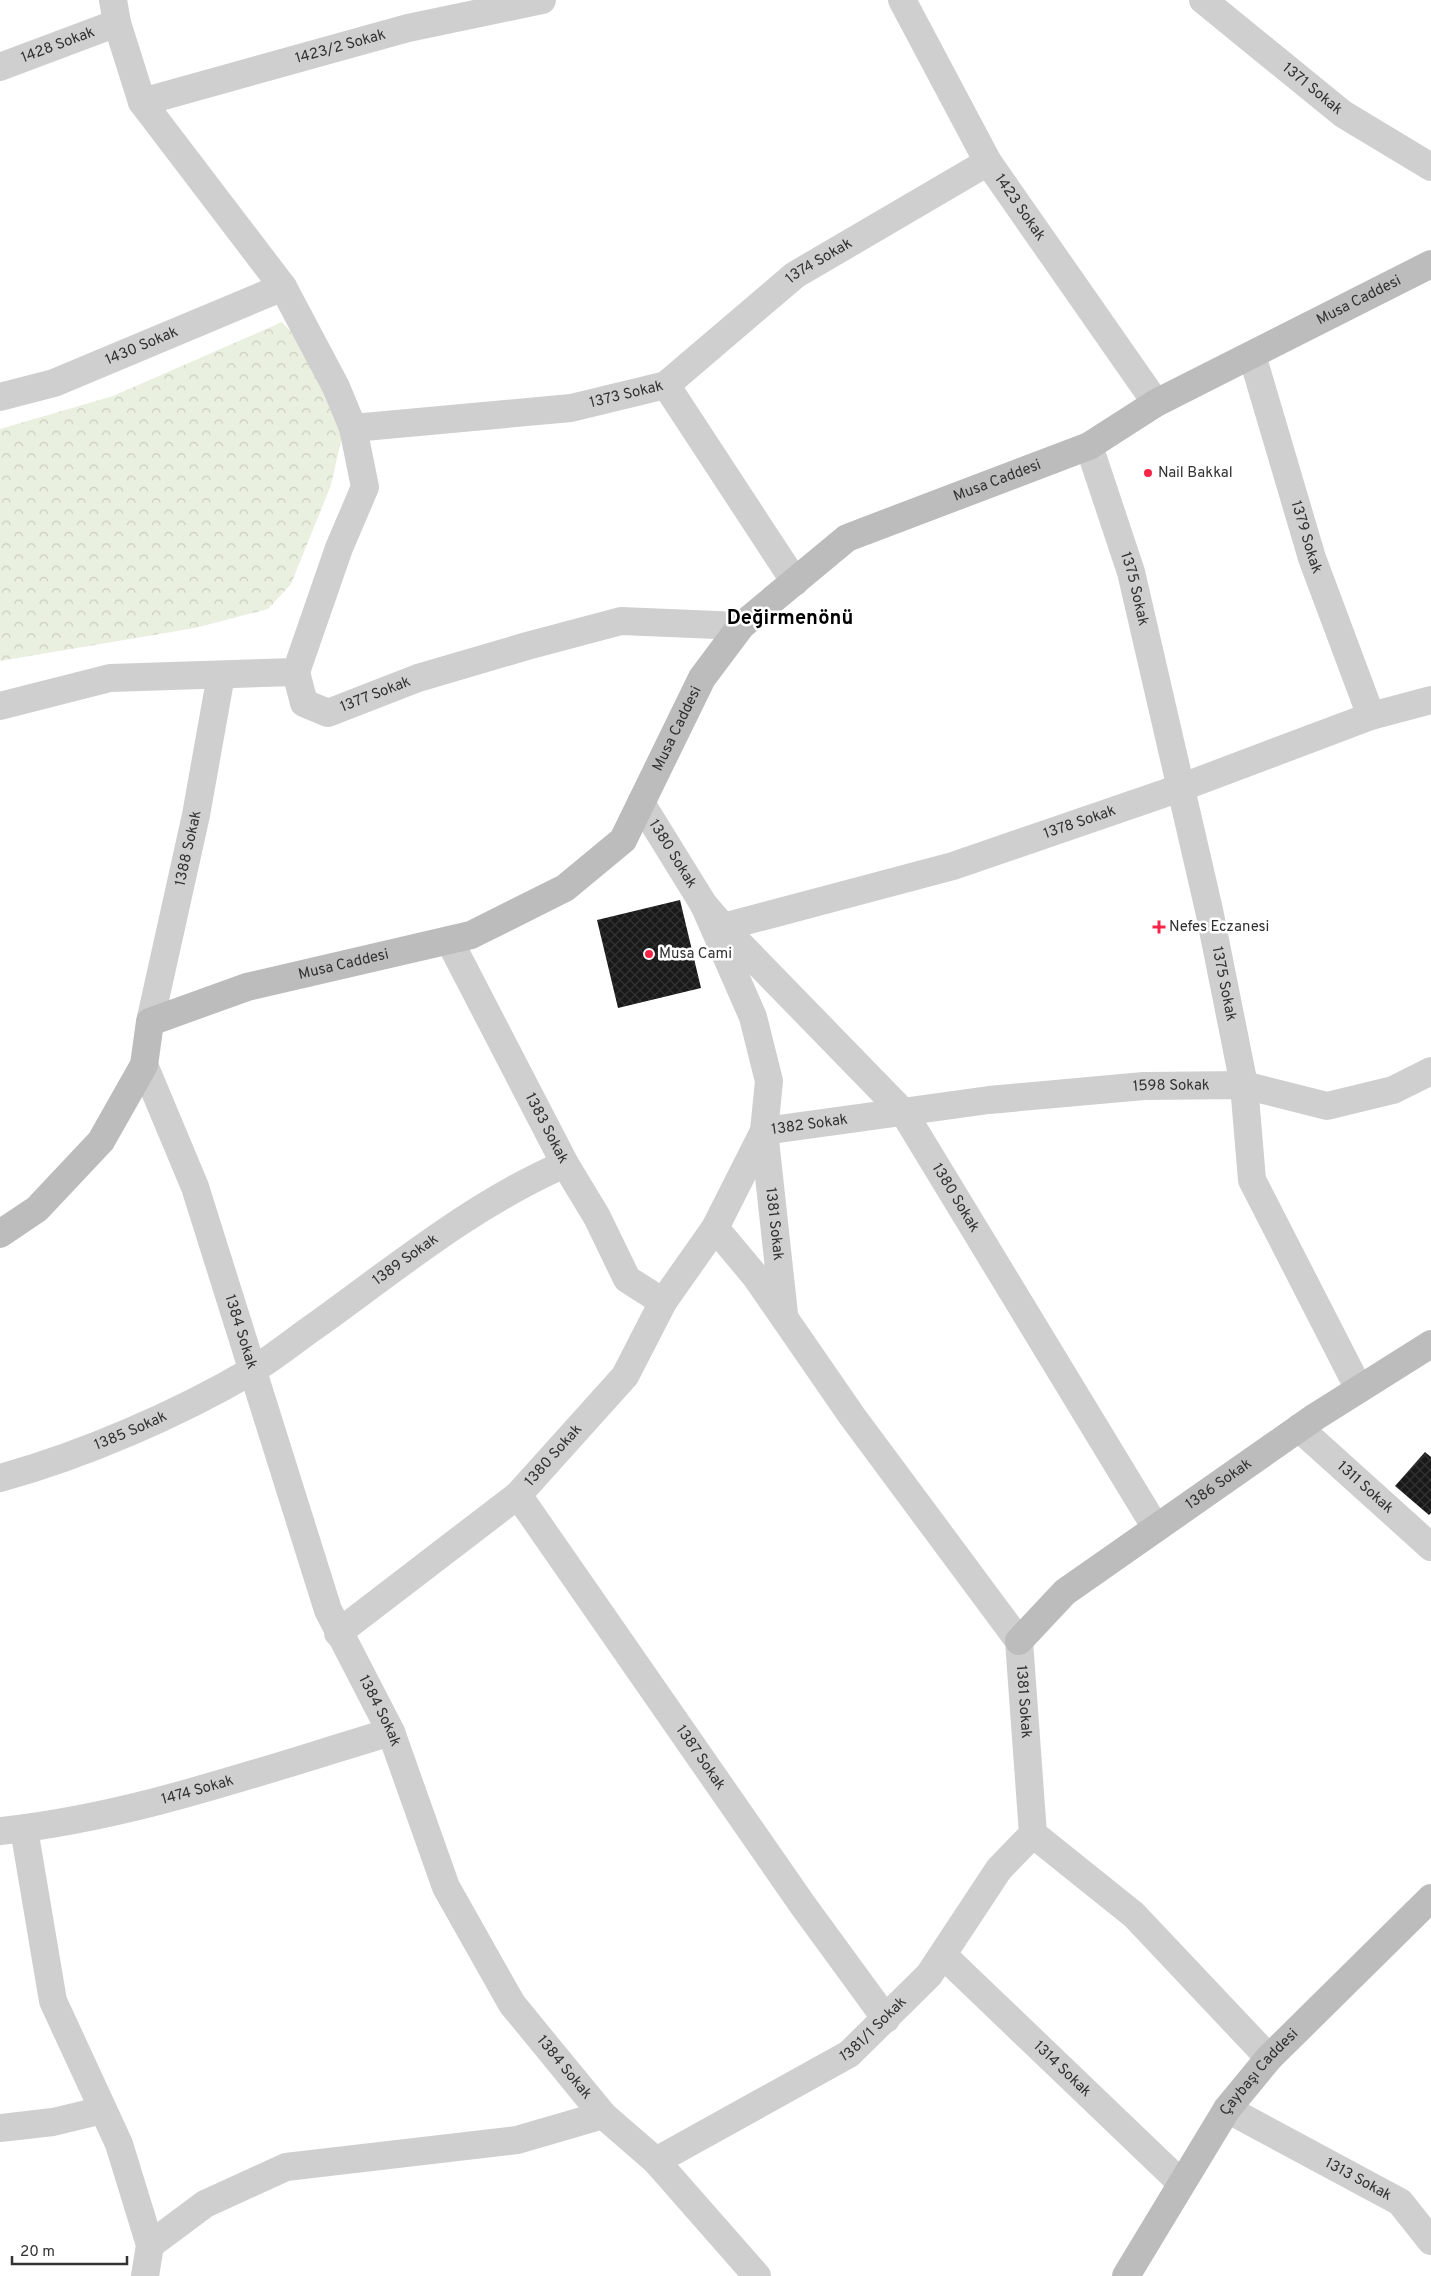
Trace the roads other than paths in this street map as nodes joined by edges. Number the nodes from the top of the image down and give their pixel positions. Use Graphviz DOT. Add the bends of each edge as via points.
graph roads {
  1 [pos="542,0"];
  2 [pos="902,0"];
  3 [pos="1203,0"];
  4 [pos="433,11"];
  5 [pos="115,12"];
  6 [pos="0,67"];
  7 [pos="142,102"];
  8 [pos="988,162"];
  9 [pos="1431,167"];
  10 [pos="1431,265"];
  11 [pos="283,287"];
  12 [pos="1252,355"];
  13 [pos="666,385"];
  14 [pos="0,397"];
  15 [pos="1156,403"];
  16 [pos="353,428"];
  17 [pos="1089,446"];
  18 [pos="795,582"];
  19 [pos="742,626"];
  20 [pos="296,672"];
  21 [pos="221,675"];
  22 [pos="1431,700"];
  23 [pos="0,706"];
  24 [pos="1371,716"];
  25 [pos="1180,788"];
  26 [pos="641,802"];
  27 [pos="704,905"];
  28 [pos="723,927"];
  29 [pos="449,940"];
  30 [pos="150,1022"];
  31 [pos="144,1064"];
  32 [pos="1431,1071"];
  33 [pos="1244,1085"];
  34 [pos="904,1113"];
  35 [pos="764,1131"];
  36 [pos="565,1164"];
  37 [pos="716,1228"];
  38 [pos="0,1234"];
  39 [pos="663,1302"];
  40 [pos="785,1319"];
  41 [pos="1431,1344"];
  42 [pos="254,1369"];
  43 [pos="1359,1389"];
  44 [pos="1299,1428"];
  45 [pos="0,1478"];
  46 [pos="518,1495"];
  47 [pos="1156,1528"];
  48 [pos="1431,1547"];
  49 [pos="338,1633"];
  50 [pos="1019,1641"];
  51 [pos="391,1732"];
  52 [pos="12,1830"];
  53 [pos="1033,1834"];
  54 [pos="1431,1898"];
  55 [pos="943,1955"];
  56 [pos="886,2018"];
  57 [pos="1269,2058"];
  58 [pos="1227,2109"];
  59 [pos="103,2110"];
  60 [pos="603,2116"];
  61 [pos="0,2128"];
  62 [pos="656,2161"];
  63 [pos="1181,2183"];
  64 [pos="1431,2241"];
  65 [pos="150,2245"];
  66 [pos="145,2276"];
  67 [pos="757,2276"];
  68 [pos="1126,2276"];
  1 -- 4 [label="street, 1423/2 Sokak"];
  2 -- 8 [label="street, 1423 Sokak"];
  3 -- 9 [label="street, 1371 Sokak" via="1343,114"];
  4 -- 7 [label="street, 1423/2 Sokak" via="408,28"];
  5 -- 6 [label="street, 1428 Sokak"];
  5 -- 7 [label="street"];
  7 -- 11 [label="street"];
  8 -- 13 [label="street, 1374 Sokak" via="795,275"];
  8 -- 15 [label="street, 1423 Sokak"];
  10 -- 12 [label="street, Musa Caddesi"];
  11 -- 14 [label="street, 1430 Sokak" via="54,383"];
  11 -- 16 [label="street" via="336,387"];
  12 -- 15 [label="street, Musa Caddesi"];
  12 -- 24 [label="street, 1379 Sokak" via="1312,558"];
  13 -- 16 [label="street, 1373 Sokak" via="570,408"];
  13 -- 18 [label="street, 1373 Sokak"];
  15 -- 17 [label="street, Musa Caddesi"];
  16 -- 20 [label="street" via="365,487 339,548"];
  17 -- 18 [label="street, Musa Caddesi" via="847,538"];
  17 -- 25 [label="street, 1375 Sokak" via="1131,572"];
  18 -- 19 [label="street, Musa Caddesi"];
  19 -- 20 [label="street, 1377 Sokak" via="621,621 418,678 328,713 304,703"];
  19 -- 26 [label="street, Musa Caddesi" via="702,678"];
  20 -- 21 [label="street"];
  21 -- 23 [label="street" via="110,678"];
  21 -- 30 [label="street, 1388 Sokak" via="196,815"];
  22 -- 24 [label="street, 1378 Sokak"];
  24 -- 25 [label="street, 1378 Sokak"];
  25 -- 28 [label="street, 1378 Sokak" via="953,866"];
  25 -- 33 [label="street, 1375 Sokak" via="1209,910"];
  26 -- 27 [label="street, 1380 Sokak"];
  26 -- 29 [label="street, Musa Caddesi" via="622,840 565,888 471,935"];
  27 -- 28 [label="street, 1380 Sokak"];
  27 -- 35 [label="street, 1380 Sokak" via="753,1017 769,1081"];
  28 -- 34 [label="street, 1380 Sokak"];
  29 -- 30 [label="street, Musa Caddesi" via="247,987"];
  29 -- 36 [label="street, 1383 Sokak"];
  30 -- 31 [label="street"];
  31 -- 38 [label="street" via="101,1141 38,1209"];
  31 -- 42 [label="street, 1384 Sokak" via="196,1187"];
  32 -- 33 [label="street, 1598 Sokak" via="1393,1090 1327,1106"];
  33 -- 34 [label="street, 1598 Sokak" via="1144,1086 989,1100"];
  33 -- 43 [label="street, 1375 Sokak" via="1252,1180"];
  34 -- 35 [label="street, 1382 Sokak"];
  34 -- 47 [label="street, 1380 Sokak"];
  35 -- 37 [label="street, 1382 Sokak"];
  35 -- 40 [label="street, 1381 Sokak"];
  36 -- 39 [label="street, 1383 Sokak" via="597,1217 627,1279"];
  36 -- 42 [label="street, 1389 Sokak" via="542,1174 452,1228"];
  37 -- 39 [label="street, 1380 Sokak"];
  37 -- 40 [label="street, 1381 Sokak"];
  39 -- 46 [label="street, 1380 Sokak" via="625,1376"];
  40 -- 50 [label="street, 1381 Sokak" via="852,1416"];
  41 -- 43 [label="street, 1386 Sokak"];
  42 -- 45 [label="street, 1385 Sokak" via="140,1428"];
  42 -- 49 [label="street, 1384 Sokak" via="328,1610"];
  43 -- 44 [label="street, 1386 Sokak"];
  44 -- 47 [label="street, 1386 Sokak"];
  44 -- 48 [label="street, 1311 Sokak"];
  46 -- 49 [label="street, 1380 Sokak"];
  46 -- 56 [label="street, 1387 Sokak" via="796,1896"];
  47 -- 50 [label="street, 1386 Sokak" via="1065,1592"];
  49 -- 51 [label="street, 1384 Sokak"];
  50 -- 53 [label="street, 1381 Sokak"];
  51 -- 52 [label="street, 1474 Sokak" via="138,1806"];
  51 -- 60 [label="street, 1384 Sokak" via="446,1887 512,2004"];
  52 -- 59 [label="street" via="53,2001"];
  53 -- 55 [label="street, 1381/1 Sokak" via="999,1869"];
  53 -- 57 [label="street" via="1134,1915"];
  54 -- 57 [label="street, Çaybaşı Caddesi"];
  55 -- 56 [label="street, 1381/1 Sokak" via="929,1975"];
  55 -- 63 [label="street, 1314 Sokak"];
  56 -- 62 [label="street, 1381/1 Sokak" via="849,2054"];
  57 -- 58 [label="street, Çaybaşı Caddesi"];
  58 -- 63 [label="street, Çaybaşı Caddesi"];
  58 -- 64 [label="street, 1313 Sokak" via="1400,2202"];
  59 -- 61 [label="street" via="53,2122"];
  59 -- 65 [label="street" via="118,2144"];
  60 -- 62 [label="street, 1384 Sokak"];
  60 -- 65 [label="street" via="517,2140 286,2167 205,2204"];
  62 -- 67 [label="street, 1384 Sokak"];
  63 -- 68 [label="street, Çaybaşı Caddesi"];
  65 -- 66 [label="street"];
}
